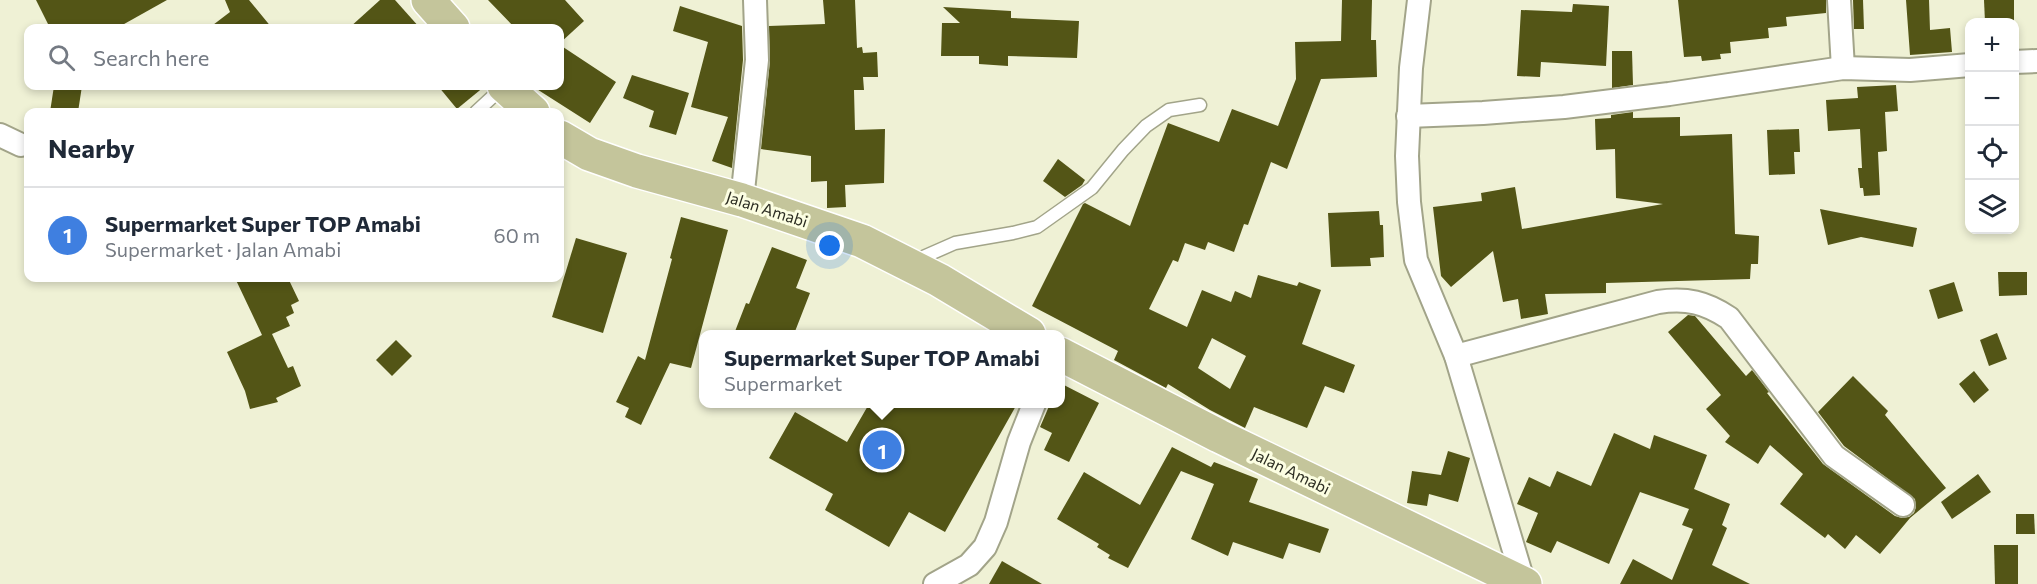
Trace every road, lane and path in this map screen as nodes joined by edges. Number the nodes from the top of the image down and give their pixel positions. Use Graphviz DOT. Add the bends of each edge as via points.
graph roads {
  1 [pos="428,0"];
  2 [pos="755,0"];
  3 [pos="1419,0"];
  4 [pos="1839,0"];
  5 [pos="449,24"];
  6 [pos="2037,61"];
  7 [pos="2019,62"];
  8 [pos="1965,65"];
  9 [pos="1843,68"];
  10 [pos="500,90"];
  11 [pos="508,90"];
  12 [pos="1200,105"];
  13 [pos="480,108"];
  14 [pos="529,108"];
  15 [pos="1408,116"];
  16 [pos="0,135"];
  17 [pos="564,139"];
  18 [pos="21,145"];
  19 [pos="742,200"];
  20 [pos="885,253"];
  21 [pos="1022,330"];
  22 [pos="1456,356"];
  23 [pos="1065,361"];
  24 [pos="1032,408"];
  25 [pos="1903,506"];
  26 [pos="935,584"];
  27 [pos="1524,584"];
  1 -- 5 [label="main road"];
  2 -- 19 [label="street" via="757,60"];
  3 -- 15 [label="street"];
  4 -- 9 [label="street"];
  6 -- 7 [label="street"];
  8 -- 9 [label="street" via="1910,70"];
  9 -- 15 [label="street" via="1564,107"];
  10 -- 13 [label="lane"];
  11 -- 14 [label="main road"];
  12 -- 20 [label="lane" via="1169,110 1146,126 1092,188 1037,227"];
  15 -- 22 [label="street" via="1409,202 1416,260"];
  16 -- 18 [label="street"];
  17 -- 19 [label="main road, Jalan Amabi" via="589,154 637,171"];
  19 -- 20 [label="main road, Jalan Amabi"];
  20 -- 21 [label="main road, Jalan Amabi"];
  22 -- 25 [label="street" via="1658,302 1679,299 1711,306 1734,324 1834,456"];
  22 -- 27 [label="street"];
  23 -- 27 [label="main road, Jalan Amabi"];
  24 -- 26 [label="street" via="985,547 969,565"];
}
